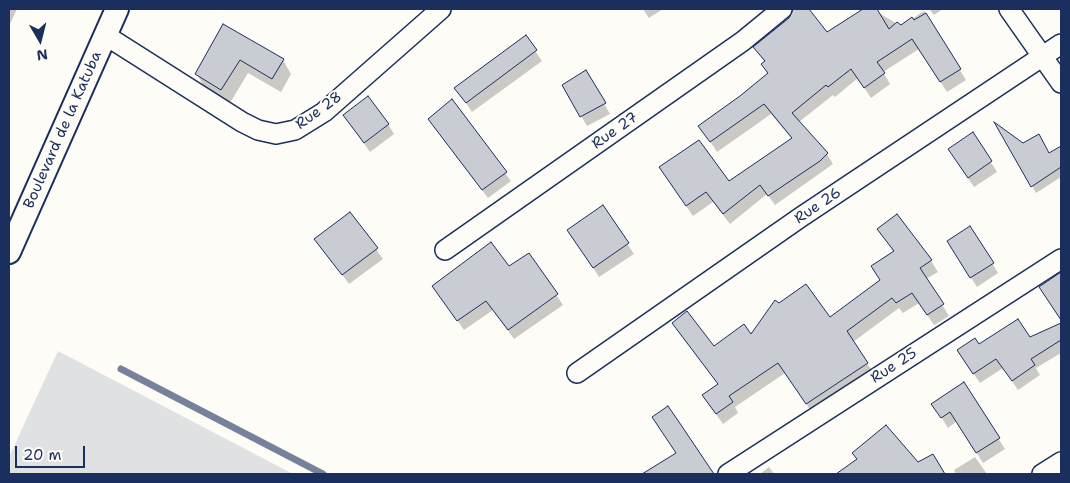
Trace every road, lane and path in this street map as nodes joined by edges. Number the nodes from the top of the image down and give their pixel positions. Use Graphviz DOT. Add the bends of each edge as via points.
graph roads {
  1 [pos="117,9"];
  2 [pos="441,9"];
  3 [pos="782,9"];
  4 [pos="1010,9"];
  5 [pos="105,36"];
  6 [pos="1061,44"];
  7 [pos="1043,56"];
  8 [pos="1061,83"];
  9 [pos="445,250"];
  10 [pos="9,252"];
  11 [pos="1061,259"];
  12 [pos="577,372"];
  13 [pos="1061,462"];
  14 [pos="728,474"];
  15 [pos="1042,474"];
  1 -- 5 [label="street, Boulevard de la Katuba"];
  2 -- 5 [label="street, Rue 28" via="324,112 295,130 276,134 242,122"];
  3 -- 9 [label="street, Rue 27" via="743,41"];
  4 -- 7 [label="street"];
  5 -- 10 [label="street, Boulevard de la Katuba"];
  6 -- 7 [label="street, Rue 26"];
  7 -- 8 [label="street"];
  7 -- 12 [label="street, Rue 26" via="801,217"];
  11 -- 14 [label="street, Rue 25"];
  13 -- 15 [label="street"];
}
